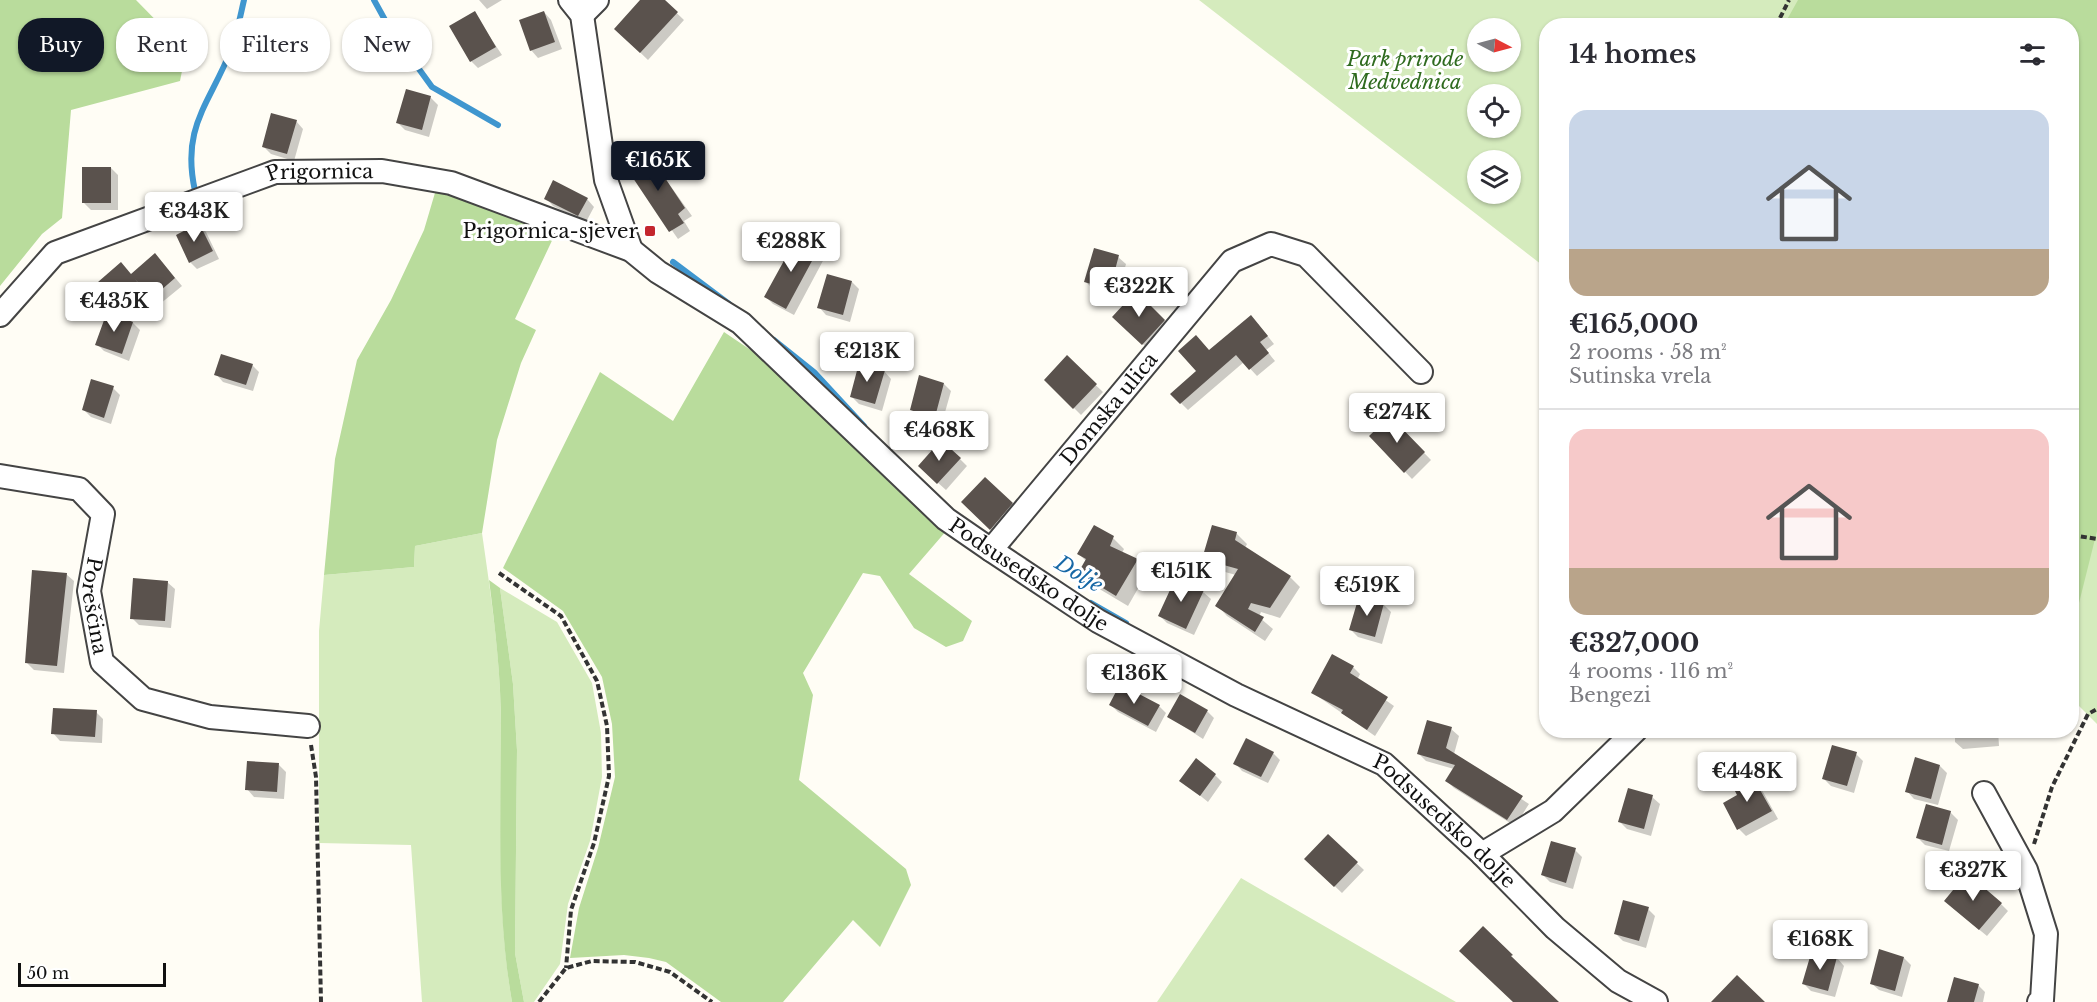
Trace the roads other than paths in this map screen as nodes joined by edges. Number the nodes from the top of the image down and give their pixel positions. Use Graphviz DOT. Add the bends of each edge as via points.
graph roads {
  1 [pos="583,5"];
  2 [pos="631,250"];
  3 [pos="0,315"];
  4 [pos="1421,372"];
  5 [pos="0,476"];
  6 [pos="991,550"];
  7 [pos="308,726"];
  8 [pos="1633,738"];
  9 [pos="1984,793"];
  10 [pos="1482,854"];
  11 [pos="1656,1002"];
  12 [pos="2039,1002"];
  1 -- 2 [label="street" via="606,180"];
  2 -- 3 [label="street, Prigornica" via="451,183 382,171 275,172 55,253"];
  2 -- 6 [label="street, Podsusedsko dolje" via="658,272 741,323 946,519"];
  4 -- 6 [label="street, Domska ulica" via="1306,255 1271,244 1232,261"];
  5 -- 7 [label="street, Poreščina" via="79,489 103,514 89,591 102,662 143,699 210,717"];
  6 -- 10 [label="street, Podsusedsko dolje" via="1098,621 1236,695 1384,764"];
  8 -- 10 [label="street" via="1553,811"];
  9 -- 12 [label="street" via="2026,870 2046,934"];
  10 -- 11 [label="street, Podsusedsko dolje" via="1555,928 1609,974"];
}
